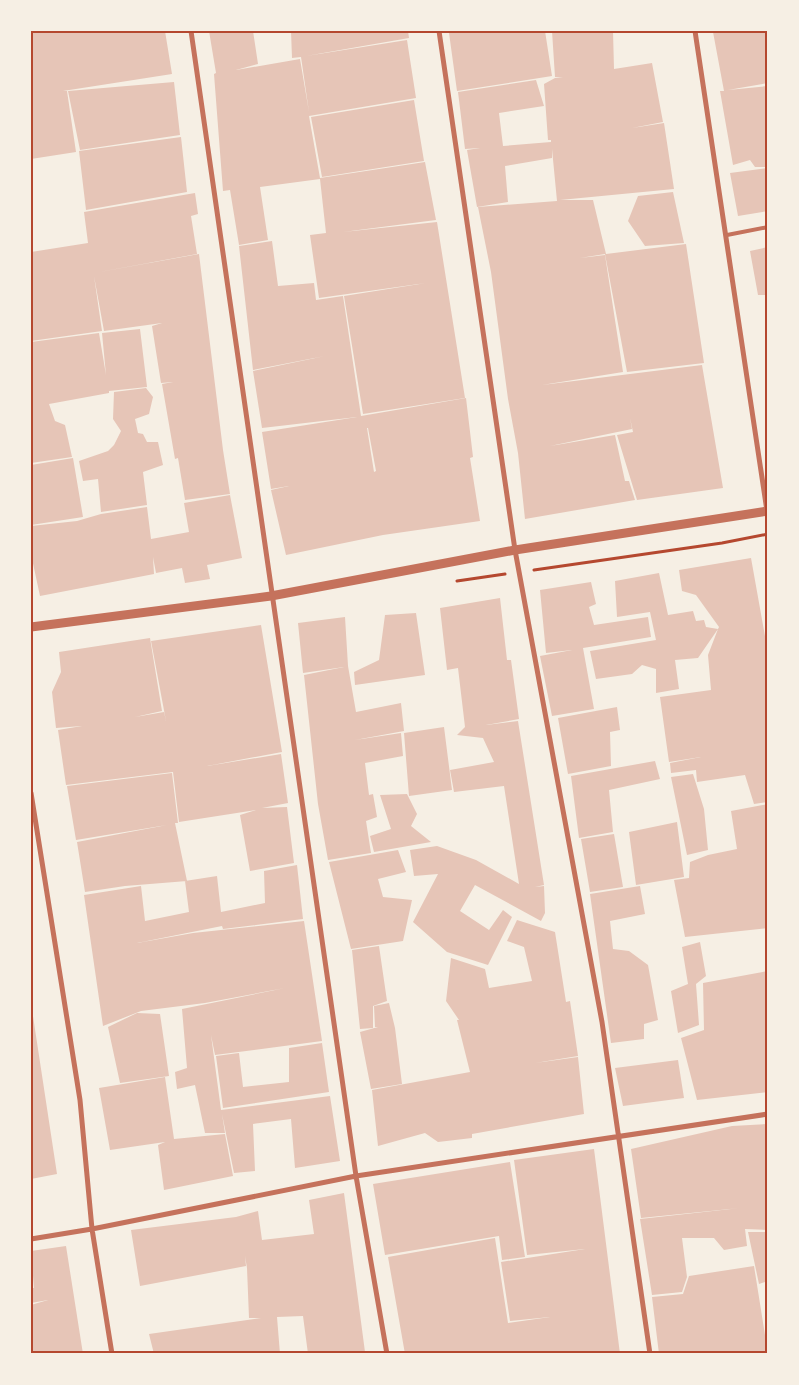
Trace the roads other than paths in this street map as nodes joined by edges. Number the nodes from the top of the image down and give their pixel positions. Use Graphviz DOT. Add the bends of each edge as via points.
graph roads {
  1 [pos="191,31"];
  2 [pos="439,31"];
  3 [pos="695,31"];
  4 [pos="768,227"];
  5 [pos="727,236"];
  6 [pos="768,512"];
  7 [pos="514,550"];
  8 [pos="271,596"];
  9 [pos="31,627"];
  10 [pos="31,793"];
  11 [pos="768,1114"];
  12 [pos="619,1134"];
  13 [pos="356,1176"];
  14 [pos="92,1229"];
  15 [pos="31,1239"];
  16 [pos="112,1354"];
  17 [pos="387,1354"];
  18 [pos="650,1354"];
  1 -- 8 [label="street"];
  2 -- 7 [label="street"];
  3 -- 5 [label="street"];
  4 -- 5 [label="lane"];
  5 -- 6 [label="street"];
  6 -- 7 [label="street"];
  7 -- 8 [label="street"];
  7 -- 12 [label="street" via="602,1022"];
  8 -- 9 [label="street"];
  8 -- 13 [label="street"];
  10 -- 14 [label="street" via="80,1100"];
  11 -- 12 [label="street"];
  12 -- 13 [label="street"];
  12 -- 18 [label="street"];
  13 -- 14 [label="street"];
  13 -- 17 [label="street"];
  14 -- 15 [label="street"];
  14 -- 16 [label="street"];
}
